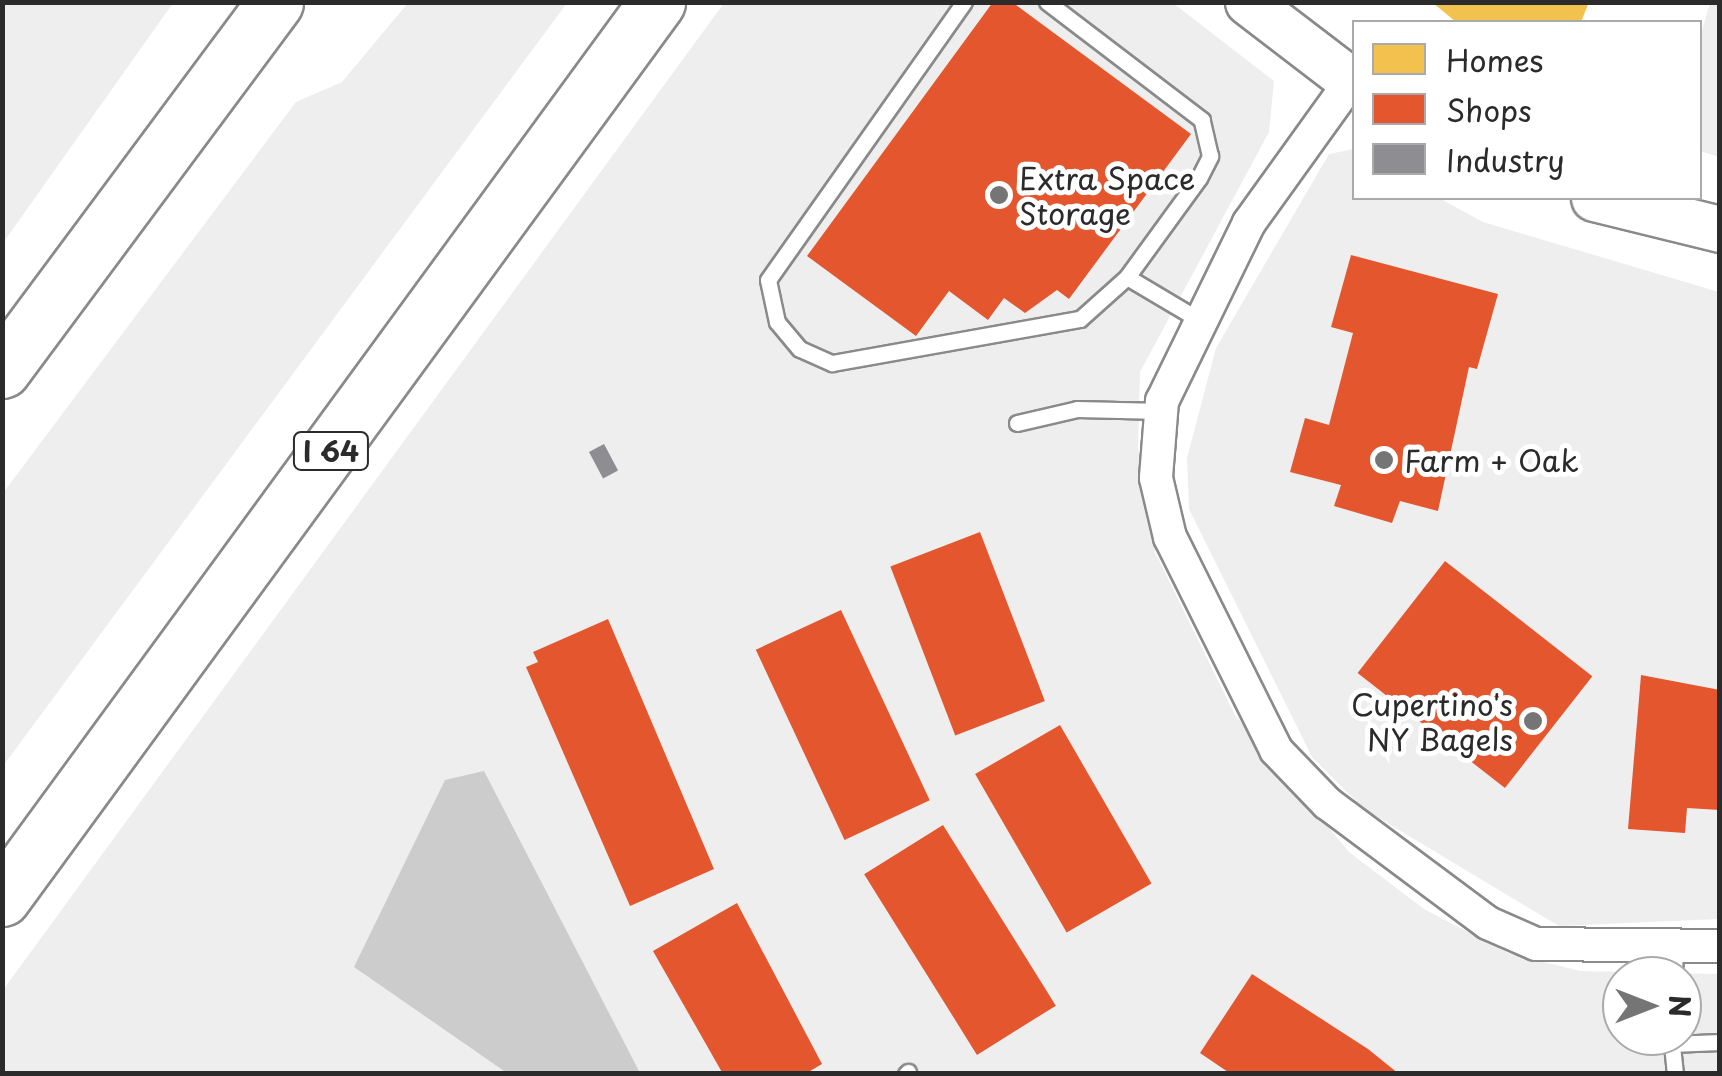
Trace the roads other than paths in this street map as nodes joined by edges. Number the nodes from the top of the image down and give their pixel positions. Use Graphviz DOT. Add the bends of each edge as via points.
graph roads {
  1 [pos="275,2"];
  2 [pos="657,2"];
  3 [pos="964,2"];
  4 [pos="1047,2"];
  5 [pos="1248,2"];
  6 [pos="1352,81"];
  7 [pos="1352,83"];
  8 [pos="1602,200"];
  9 [pos="1720,229"];
  10 [pos="1127,277"];
  11 [pos="1196,318"];
  12 [pos="2,370"];
  13 [pos="1162,412"];
  14 [pos="1016,423"];
  15 [pos="2,898"];
  16 [pos="1720,946"];
  17 [pos="1635,956"];
  18 [pos="1690,956"];
  1 -- 12 [label="highway"];
  2 -- 15 [label="highway, I 64"];
  3 -- 10 [label="lane" via="768,280 776,322 800,349 857,363 1080,319"];
  4 -- 10 [label="lane" via="1212,135 1198,178"];
  5 -- 6 [label="main road"];
  7 -- 11 [label="street" via="1249,223"];
  8 -- 9 [label="main road"];
  10 -- 11 [label="lane"];
  11 -- 13 [label="street"];
  13 -- 14 [label="lane" via="1077,408"];
  13 -- 17 [label="street" via="1156,478 1170,538 1276,750 1314,790 1519,938"];
  16 -- 18 [label="street"];
}
